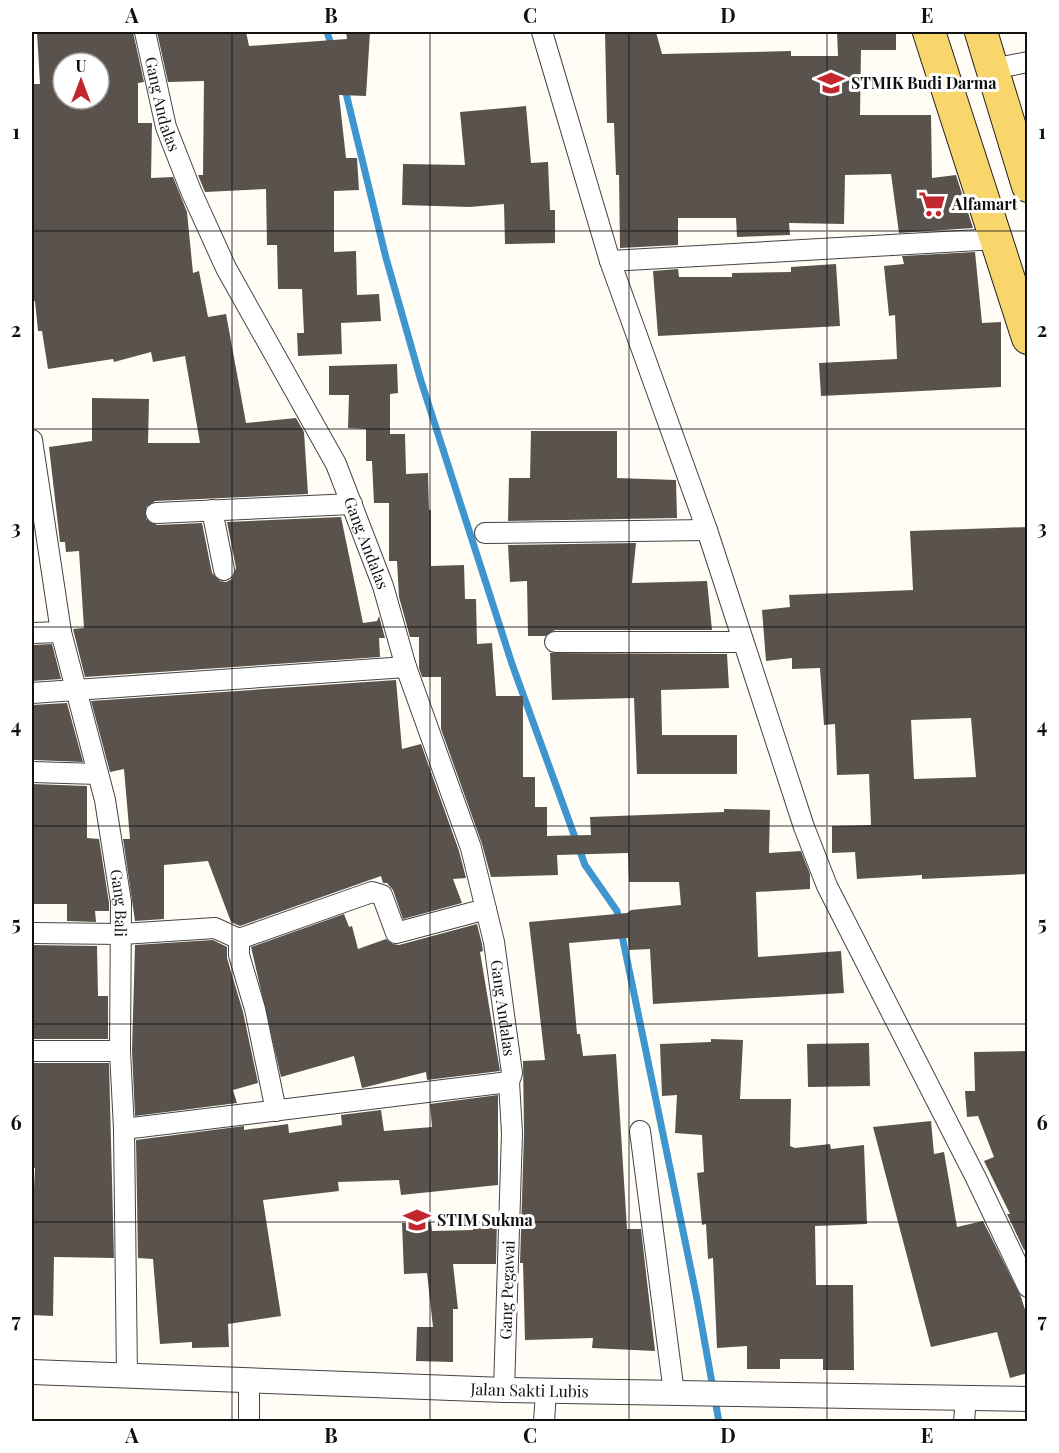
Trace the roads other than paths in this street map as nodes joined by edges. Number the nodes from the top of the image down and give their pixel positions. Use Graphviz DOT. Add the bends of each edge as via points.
graph roads {
  1 [pos="145,32"];
  2 [pos="542,32"];
  3 [pos="929,32"];
  4 [pos="981,32"];
  5 [pos="1028,62"];
  6 [pos="992,69"];
  7 [pos="1028,186"];
  8 [pos="997,239"];
  9 [pos="610,261"];
  10 [pos="1028,338"];
  11 [pos="32,440"];
  12 [pos="352,504"];
  13 [pos="212,510"];
  14 [pos="156,513"];
  15 [pos="707,530"];
  16 [pos="485,533"];
  17 [pos="224,570"];
  18 [pos="62,632"];
  19 [pos="32,633"];
  20 [pos="555,642"];
  21 [pos="743,642"];
  22 [pos="406,667"];
  23 [pos="76,690"];
  24 [pos="32,693"];
  25 [pos="32,772"];
  26 [pos="98,774"];
  27 [pos="486,909"];
  28 [pos="32,933"];
  29 [pos="122,934"];
  30 [pos="239,939"];
  31 [pos="32,1051"];
  32 [pos="120,1052"];
  33 [pos="509,1082"];
  34 [pos="276,1111"];
  35 [pos="124,1129"];
  36 [pos="640,1131"];
  37 [pos="1028,1287"];
  38 [pos="32,1372"];
  39 [pos="127,1375"];
  40 [pos="249,1381"];
  41 [pos="504,1390"];
  42 [pos="546,1390"];
  43 [pos="679,1393"];
  44 [pos="966,1397"];
  45 [pos="1028,1399"];
  46 [pos="249,1422"];
  47 [pos="544,1422"];
  48 [pos="964,1422"];
  1 -- 12 [label="street, Gang Andalas" via="165,127 190,191 226,268 325,443"];
  2 -- 9 [label="street"];
  3 -- 8 [label="main road"];
  4 -- 6 [label="main road"];
  5 -- 6 [label="street"];
  6 -- 7 [label="main road"];
  8 -- 9 [label="street"];
  8 -- 10 [label="main road"];
  9 -- 15 [label="street"];
  11 -- 18 [label="street, Gang Bali"];
  12 -- 13 [label="street"];
  12 -- 22 [label="street, Gang Andalas" via="383,586"];
  13 -- 14 [label="street"];
  13 -- 17 [label="street"];
  15 -- 16 [label="street"];
  15 -- 21 [label="street"];
  18 -- 19 [label="street"];
  18 -- 23 [label="street, Gang Bali"];
  20 -- 21 [label="street"];
  21 -- 37 [label="street" via="783,770 827,886"];
  22 -- 23 [label="street"];
  22 -- 27 [label="street, Gang Andalas" via="471,848"];
  23 -- 24 [label="street"];
  23 -- 26 [label="street, Gang Bali"];
  25 -- 26 [label="street"];
  26 -- 29 [label="street, Gang Bali" via="114,849"];
  27 -- 30 [label="street" via="399,934 393,930 382,895 372,892"];
  27 -- 33 [label="street, Gang Andalas" via="500,977 512,1072"];
  28 -- 29 [label="street"];
  29 -- 30 [label="street" via="215,928"];
  29 -- 32 [label="street, Gang Bali"];
  30 -- 34 [label="street" via="239,955 255,1009"];
  31 -- 32 [label="street"];
  32 -- 35 [label="street, Gang Bali"];
  33 -- 34 [label="street"];
  33 -- 41 [label="street, Gang Pegawai" via="512,1133"];
  34 -- 35 [label="street"];
  35 -- 39 [label="street, Gang Bali"];
  36 -- 43 [label="street"];
  38 -- 39 [label="street, Jalan Sakti Lubis"];
  39 -- 40 [label="street, Jalan Sakti Lubis"];
  40 -- 41 [label="street, Jalan Sakti Lubis"];
  40 -- 46 [label="street"];
  41 -- 42 [label="street, Jalan Sakti Lubis"];
  42 -- 43 [label="street, Jalan Sakti Lubis"];
  42 -- 47 [label="street"];
  43 -- 44 [label="street, Jalan Sakti Lubis"];
  44 -- 45 [label="street, Jalan Sakti Lubis"];
  44 -- 48 [label="street"];
}
